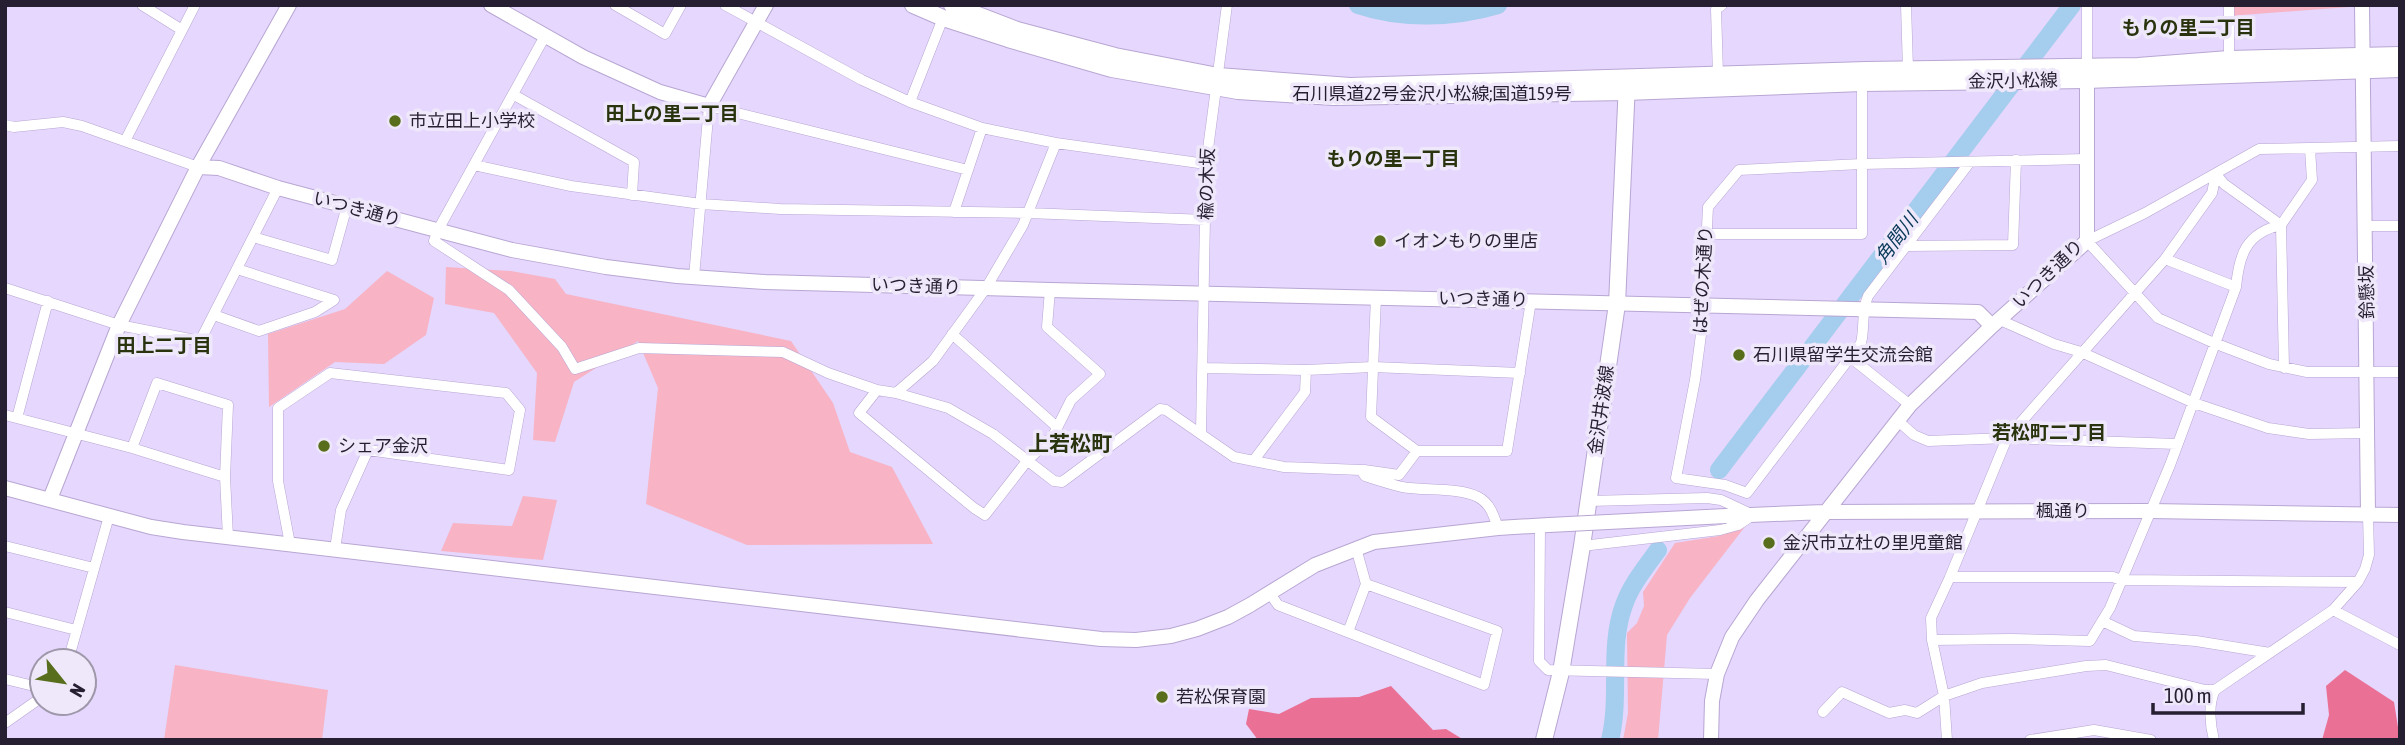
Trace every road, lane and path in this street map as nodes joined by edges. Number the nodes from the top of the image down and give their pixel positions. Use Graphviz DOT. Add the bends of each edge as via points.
graph roads {
  1 [pos="142,5"];
  2 [pos="195,5"];
  3 [pos="289,5"];
  4 [pos="491,5"];
  5 [pos="615,5"];
  6 [pos="681,5"];
  7 [pos="725,5"];
  8 [pos="766,5"];
  9 [pos="914,5"];
  10 [pos="1227,5"];
  11 [pos="1722,5"];
  12 [pos="1906,5"];
  13 [pos="2087,5"];
  14 [pos="2229,5"];
  15 [pos="2362,5"];
  16 [pos="956,10"];
  17 [pos="756,22"];
  18 [pos="182,30"];
  19 [pos="545,36"];
  20 [pos="2400,55"];
  21 [pos="2229,59"];
  22 [pos="2362,63"];
  23 [pos="1908,69"];
  24 [pos="2400,69"];
  25 [pos="2086,74"];
  26 [pos="1718,75"];
  27 [pos="2007,75"];
  28 [pos="1217,82"];
  29 [pos="1862,83"];
  30 [pos="1627,85"];
  31 [pos="514,95"];
  32 [pos="910,102"];
  33 [pos="709,106"];
  34 [pos="5,125"];
  35 [pos="982,128"];
  36 [pos="125,141"];
  37 [pos="1056,143"];
  38 [pos="2400,146"];
  39 [pos="2365,147"];
  40 [pos="2310,149"];
  41 [pos="2086,159"];
  42 [pos="2016,160"];
  43 [pos="1966,162"];
  44 [pos="1206,164"];
  45 [pos="1862,164"];
  46 [pos="474,165"];
  47 [pos="198,167"];
  48 [pos="968,170"];
  49 [pos="2216,174"];
  50 [pos="278,188"];
  51 [pos="632,195"];
  52 [pos="701,204"];
  53 [pos="347,206"];
  54 [pos="954,212"];
  55 [pos="1028,213"];
  56 [pos="1206,220"];
  57 [pos="2281,225"];
  58 [pos="2366,226"];
  59 [pos="2400,226"];
  60 [pos="438,230"];
  61 [pos="1706,234"];
  62 [pos="253,237"];
  63 [pos="2087,241"];
  64 [pos="1906,246"];
  65 [pos="2165,259"];
  66 [pos="237,269"];
  67 [pos="694,277"];
  68 [pos="5,288"];
  69 [pos="986,288"];
  70 [pos="2236,288"];
  71 [pos="1050,290"];
  72 [pos="1204,293"];
  73 [pos="2135,294"];
  74 [pos="1376,297"];
  75 [pos="1531,300"];
  76 [pos="48,301"];
  77 [pos="1617,304"];
  78 [pos="1703,306"];
  79 [pos="1857,309"];
  80 [pos="214,315"];
  81 [pos="1996,323"];
  82 [pos="120,325"];
  83 [pos="953,334"];
  84 [pos="2214,343"];
  85 [pos="2081,352"];
  86 [pos="1850,357"];
  87 [pos="1203,368"];
  88 [pos="1373,368"];
  89 [pos="2284,368"];
  90 [pos="1306,370"];
  91 [pos="2400,372"];
  92 [pos="1520,373"];
  93 [pos="2368,373"];
  94 [pos="877,390"];
  95 [pos="896,393"];
  96 [pos="2194,403"];
  97 [pos="1910,405"];
  98 [pos="5,415"];
  99 [pos="17,418"];
  100 [pos="1897,420"];
  101 [pos="1057,428"];
  102 [pos="75,433"];
  103 [pos="1201,433"];
  104 [pos="2369,433"];
  105 [pos="2007,438"];
  106 [pos="2177,444"];
  107 [pos="132,449"];
  108 [pos="1417,451"];
  109 [pos="1254,460"];
  110 [pos="1027,461"];
  111 [pos="1361,470"];
  112 [pos="225,477"];
  113 [pos="5,488"];
  114 [pos="50,499"];
  115 [pos="1589,500"];
  116 [pos="2150,511"];
  117 [pos="1824,512"];
  118 [pos="1976,513"];
  119 [pos="2368,514"];
  120 [pos="1753,515"];
  121 [pos="2400,515"];
  122 [pos="109,516"];
  123 [pos="1545,525"];
  124 [pos="1498,528"];
  125 [pos="228,537"];
  126 [pos="290,544"];
  127 [pos="5,546"];
  128 [pos="1582,546"];
  129 [pos="1356,548"];
  130 [pos="335,549"];
  131 [pos="94,569"];
  132 [pos="1951,577"];
  133 [pos="2120,580"];
  134 [pos="2358,582"];
  135 [pos="1366,584"];
  136 [pos="1269,592"];
  137 [pos="2333,610"];
  138 [pos="5,612"];
  139 [pos="2102,621"];
  140 [pos="76,630"];
  141 [pos="1348,632"];
  142 [pos="1932,640"];
  143 [pos="2400,645"];
  144 [pos="72,647"];
  145 [pos="2270,653"];
  146 [pos="1561,672"];
  147 [pos="1717,674"];
  148 [pos="5,679"];
  149 [pos="28,685"];
  150 [pos="2215,690"];
  151 [pos="1944,696"];
  152 [pos="28,707"];
  153 [pos="1823,712"];
  154 [pos="5,723"];
  155 [pos="1544,740"];
  156 [pos="1711,740"];
  157 [pos="1948,740"];
  158 [pos="2030,740"];
  159 [pos="2151,740"];
  160 [pos="2214,740"];
  1 -- 18 [label="street"];
  2 -- 18 [label="street"];
  3 -- 47 [label="street"];
  4 -- 19 [label="street"];
  5 -- 6 [label="street" via="665,34"];
  7 -- 17 [label="street"];
  8 -- 17 [label="street"];
  9 -- 16 [label="main road, 石川県道22号金沢小松線;国道159号"];
  10 -- 28 [label="street, 楡の木坂"];
  11 -- 26 [label="street" via="1716,9"];
  12 -- 23 [label="street"];
  13 -- 25 [label="street"];
  14 -- 21 [label="street"];
  15 -- 22 [label="street, 鈴懸坂"];
  16 -- 28 [label="main road, 石川県道22号金沢小松線;国道159号" via="1112,69"];
  16 -- 32 [label="street"];
  17 -- 32 [label="street"];
  17 -- 33 [label="street"];
  18 -- 36 [label="street"];
  19 -- 31 [label="street"];
  19 -- 33 [label="street" via="660,92"];
  20 -- 22 [label="main road, 金沢小松線"];
  21 -- 22 [label="main road, 金沢小松線"];
  21 -- 25 [label="main road, 金沢小松線"];
  22 -- 24 [label="main road, 金沢小松線"];
  22 -- 25 [label="main road, 金沢小松線"];
  22 -- 39 [label="street, 鈴懸坂"];
  23 -- 26 [label="main road, 金沢小松線"];
  23 -- 27 [label="main road, 金沢小松線"];
  25 -- 27 [label="main road, 金沢小松線"];
  25 -- 41 [label="street, いつき通り"];
  26 -- 30 [label="main road, 金沢小松線"];
  27 -- 29 [label="main road, 金沢小松線"];
  28 -- 30 [label="main road, 石川県道22号金沢小松線;国道159号" via="1370,98"];
  28 -- 44 [label="street, 楡の木坂"];
  29 -- 30 [label="main road, 金沢小松線"];
  29 -- 45 [label="street"];
  30 -- 77 [label="main road, 金沢井波線"];
  31 -- 46 [label="street"];
  31 -- 51 [label="street" via="634,162"];
  32 -- 35 [label="street"];
  33 -- 48 [label="street"];
  33 -- 52 [label="street"];
  34 -- 36 [label="street" via="63,122"];
  35 -- 37 [label="street"];
  35 -- 48 [label="street"];
  36 -- 47 [label="street"];
  37 -- 44 [label="street"];
  37 -- 55 [label="street"];
  38 -- 39 [label="street"];
  39 -- 40 [label="street"];
  39 -- 58 [label="street, 鈴懸坂"];
  40 -- 49 [label="street" via="2259,149"];
  40 -- 57 [label="street" via="2312,180"];
  41 -- 42 [label="street, はぜの木通り"];
  41 -- 63 [label="street, いつき通り"];
  42 -- 43 [label="street, はぜの木通り"];
  42 -- 64 [label="street" via="2013,245"];
  43 -- 45 [label="street, はぜの木通り"];
  43 -- 64 [label="street"];
  44 -- 56 [label="street, 楡の木坂"];
  45 -- 61 [label="street, はぜの木通り" via="1739,170 1708,207"];
  45 -- 61 [label="street" via="1862,234"];
  46 -- 51 [label="street"];
  46 -- 60 [label="street"];
  47 -- 50 [label="street, いつき通り" via="219,168"];
  47 -- 82 [label="street"];
  48 -- 54 [label="street"];
  49 -- 57 [label="street"];
  49 -- 63 [label="street"];
  49 -- 65 [label="street" via="2212,193"];
  50 -- 53 [label="street, いつき通り"];
  50 -- 62 [label="street"];
  51 -- 52 [label="street"];
  52 -- 54 [label="street"];
  52 -- 67 [label="street"];
  53 -- 60 [label="street, いつき通り"];
  53 -- 62 [label="street" via="332,260"];
  54 -- 55 [label="street"];
  55 -- 56 [label="street"];
  55 -- 69 [label="street"];
  56 -- 72 [label="street, 楡の木坂"];
  57 -- 70 [label="street" via="2267,228 2245,246"];
  57 -- 89 [label="street"];
  58 -- 59 [label="street"];
  58 -- 93 [label="street, 鈴懸坂"];
  60 -- 67 [label="street, いつき通り" via="512,250"];
  60 -- 94 [label="street" via="434,241 509,290 562,347 575,369 639,348 783,352"];
  61 -- 78 [label="street, はぜの木通り"];
  62 -- 66 [label="street"];
  63 -- 73 [label="street"];
  63 -- 81 [label="street, いつき通り"];
  64 -- 79 [label="street"];
  65 -- 70 [label="street"];
  65 -- 73 [label="street"];
  66 -- 80 [label="street"];
  66 -- 80 [label="street" via="334,300 315,312 259,331"];
  67 -- 69 [label="street, いつき通り"];
  68 -- 76 [label="street"];
  69 -- 71 [label="street, いつき通り"];
  69 -- 83 [label="street"];
  70 -- 84 [label="street"];
  71 -- 72 [label="street, いつき通り"];
  71 -- 101 [label="street" via="1047,327 1100,374 1070,400"];
  72 -- 74 [label="street, いつき通り"];
  72 -- 87 [label="street, 楡の木坂"];
  73 -- 84 [label="street" via="2158,318"];
  73 -- 85 [label="street"];
  74 -- 75 [label="street, いつき通り"];
  74 -- 88 [label="street"];
  75 -- 77 [label="street, いつき通り"];
  75 -- 92 [label="street"];
  76 -- 82 [label="street"];
  76 -- 99 [label="street"];
  77 -- 78 [label="street, いつき通り"];
  77 -- 115 [label="main road, 金沢井波線"];
  78 -- 79 [label="street, いつき通り"];
  78 -- 86 [label="street, はぜの木通り" via="1695,380 1676,478 1747,493"];
  79 -- 81 [label="street" via="1978,312"];
  79 -- 86 [label="street" via="1863,333"];
  80 -- 82 [label="street" via="201,341"];
  81 -- 85 [label="street"];
  81 -- 97 [label="street, いつき通り"];
  82 -- 102 [label="street"];
  83 -- 95 [label="street" via="933,361"];
  83 -- 101 [label="street"];
  84 -- 89 [label="street"];
  84 -- 96 [label="street"];
  85 -- 96 [label="street"];
  85 -- 105 [label="street"];
  86 -- 97 [label="street"];
  87 -- 90 [label="street"];
  87 -- 103 [label="street, 楡の木坂"];
  88 -- 90 [label="street"];
  88 -- 92 [label="street"];
  88 -- 108 [label="street" via="1371,417"];
  89 -- 93 [label="street"];
  90 -- 109 [label="street" via="1306,393"];
  91 -- 93 [label="street"];
  92 -- 108 [label="street" via="1507,451"];
  93 -- 104 [label="street, 鈴懸坂"];
  94 -- 95 [label="street"];
  94 -- 110 [label="street" via="859,413 985,515"];
  95 -- 110 [label="street" via="948,408"];
  96 -- 104 [label="street" via="2280,431"];
  96 -- 106 [label="street"];
  97 -- 100 [label="street, いつき通り"];
  98 -- 99 [label="street"];
  99 -- 102 [label="street"];
  100 -- 105 [label="street" via="1927,441"];
  100 -- 117 [label="street, いつき通り"];
  101 -- 110 [label="street"];
  102 -- 107 [label="street"];
  102 -- 114 [label="street"];
  103 -- 109 [label="street" via="1234,457"];
  103 -- 110 [label="street" via="1160,409 1062,482"];
  104 -- 119 [label="street, 鈴懸坂"];
  105 -- 106 [label="street"];
  105 -- 118 [label="street"];
  106 -- 116 [label="street"];
  107 -- 112 [label="street"];
  107 -- 112 [label="street" via="157,383 228,405"];
  108 -- 111 [label="street" via="1399,475"];
  109 -- 111 [label="street" via="1284,467"];
  111 -- 124 [label="street" via="1365,476 1401,486 1479,497"];
  112 -- 125 [label="street"];
  113 -- 114 [label="street, 楓通り"];
  114 -- 122 [label="street, 楓通り"];
  115 -- 120 [label="street" via="1707,498"];
  115 -- 128 [label="main road, 金沢井波線"];
  116 -- 118 [label="street, 楓通り"];
  116 -- 119 [label="street, 楓通り"];
  116 -- 133 [label="street"];
  117 -- 118 [label="street, 楓通り"];
  117 -- 120 [label="street, 楓通り"];
  117 -- 147 [label="street, いつき通り" via="1732,637"];
  118 -- 132 [label="street"];
  119 -- 121 [label="street, 楓通り"];
  119 -- 134 [label="street" via="2369,555"];
  120 -- 123 [label="street, 楓通り, bridge"];
  120 -- 128 [label="street" via="1720,530"];
  122 -- 125 [label="street, 楓通り" via="151,527"];
  122 -- 131 [label="street"];
  123 -- 124 [label="street, 楓通り"];
  123 -- 146 [label="street" via="1539,661 1548,670"];
  124 -- 129 [label="street, 楓通り"];
  125 -- 126 [label="street, 楓通り"];
  126 -- 130 [label="street, 楓通り"];
  126 -- 130 [label="street" via="278,481 278,408 330,373 506,393 520,410 509,470 368,450 341,510"];
  127 -- 131 [label="street"];
  128 -- 146 [label="main road, 金沢井波線"];
  129 -- 135 [label="street"];
  129 -- 136 [label="street, 楓通り"];
  130 -- 136 [label="street, 楓通り" via="1101,639 1171,636 1228,617"];
  131 -- 140 [label="street"];
  132 -- 133 [label="street"];
  132 -- 142 [label="street" via="1931,618"];
  133 -- 134 [label="street"];
  133 -- 139 [label="street"];
  134 -- 137 [label="street"];
  135 -- 141 [label="street"];
  135 -- 141 [label="street" via="1497,631 1484,685"];
  136 -- 141 [label="street" via="1278,605"];
  137 -- 143 [label="street"];
  137 -- 145 [label="street"];
  138 -- 140 [label="street"];
  139 -- 142 [label="street" via="2090,641"];
  139 -- 145 [label="street" via="2134,636"];
  140 -- 144 [label="street"];
  142 -- 151 [label="street"];
  145 -- 150 [label="street"];
  146 -- 147 [label="street"];
  146 -- 155 [label="main road, 金沢井波線"];
  147 -- 156 [label="street, いつき通り"];
  148 -- 149 [label="street"];
  150 -- 151 [label="street" via="2106,665 1982,683"];
  150 -- 160 [label="street"];
  151 -- 153 [label="street" via="1917,713 1889,713 1842,692"];
  151 -- 157 [label="street"];
  152 -- 154 [label="street"];
  158 -- 159 [label="street" via="2094,730"];
}
